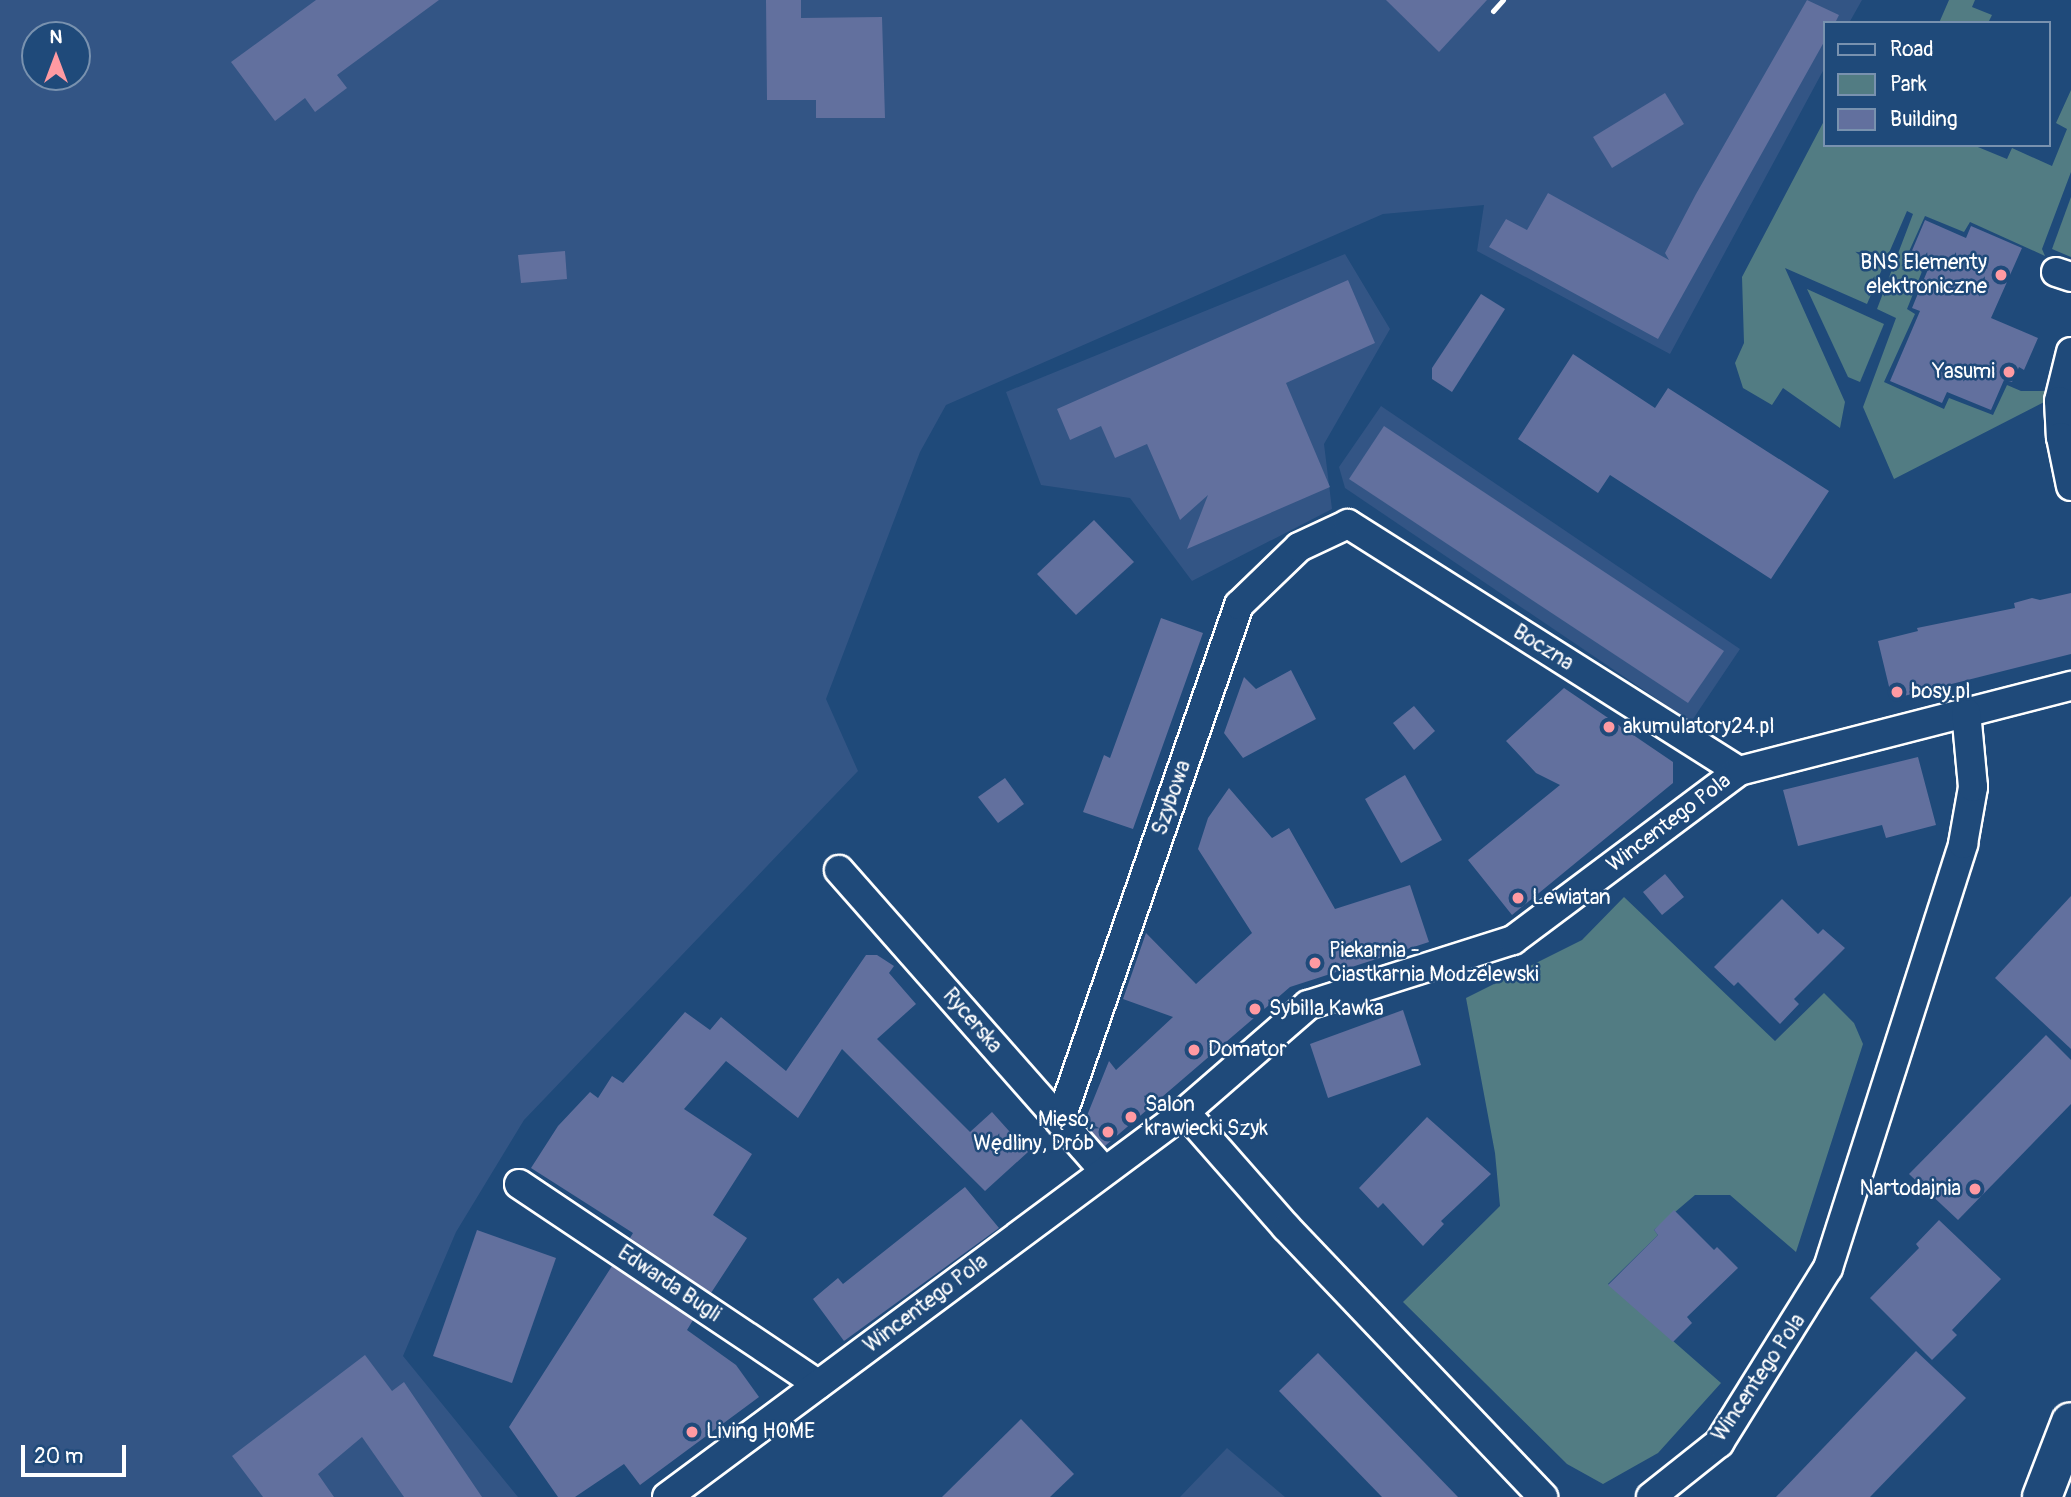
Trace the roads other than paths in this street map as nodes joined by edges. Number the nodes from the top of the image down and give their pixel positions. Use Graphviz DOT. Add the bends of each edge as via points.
graph roads {
  1 [pos="2071,352"];
  2 [pos="2071,486"];
  3 [pos="1348,524"];
  4 [pos="2071,686"];
  5 [pos="1966,712"];
  6 [pos="1739,771"];
  7 [pos="839,870"];
  8 [pos="1185,1112"];
  9 [pos="1060,1121"];
  10 [pos="1104,1171"];
  11 [pos="519,1184"];
  12 [pos="818,1384"];
  13 [pos="2071,1422"];
  14 [pos="667,1497"];
  15 [pos="1543,1497"];
  16 [pos="1651,1497"];
  17 [pos="2042,1497"];
  1 -- 2 [label="street" via="2059,401"];
  3 -- 6 [label="street, Boczna"];
  3 -- 9 [label="street, Szybowa" via="1299,547 1238,605"];
  4 -- 5 [label="street, Wincentego Pola"];
  5 -- 6 [label="street, Wincentego Pola"];
  5 -- 16 [label="street, Wincentego Pola" via="1973,788 1962,844 1828,1268 1718,1443"];
  6 -- 8 [label="street, Wincentego Pola" via="1513,940 1308,1005"];
  7 -- 9 [label="street, Rycerska"];
  8 -- 10 [label="street, Wincentego Pola"];
  8 -- 15 [label="street" via="1277,1217"];
  9 -- 10 [label="street, Rycerska"];
  10 -- 12 [label="street, Wincentego Pola"];
  11 -- 12 [label="street, Edwarda Bugli"];
  12 -- 14 [label="street, Wincentego Pola"];
  13 -- 17 [label="main road"];
}
